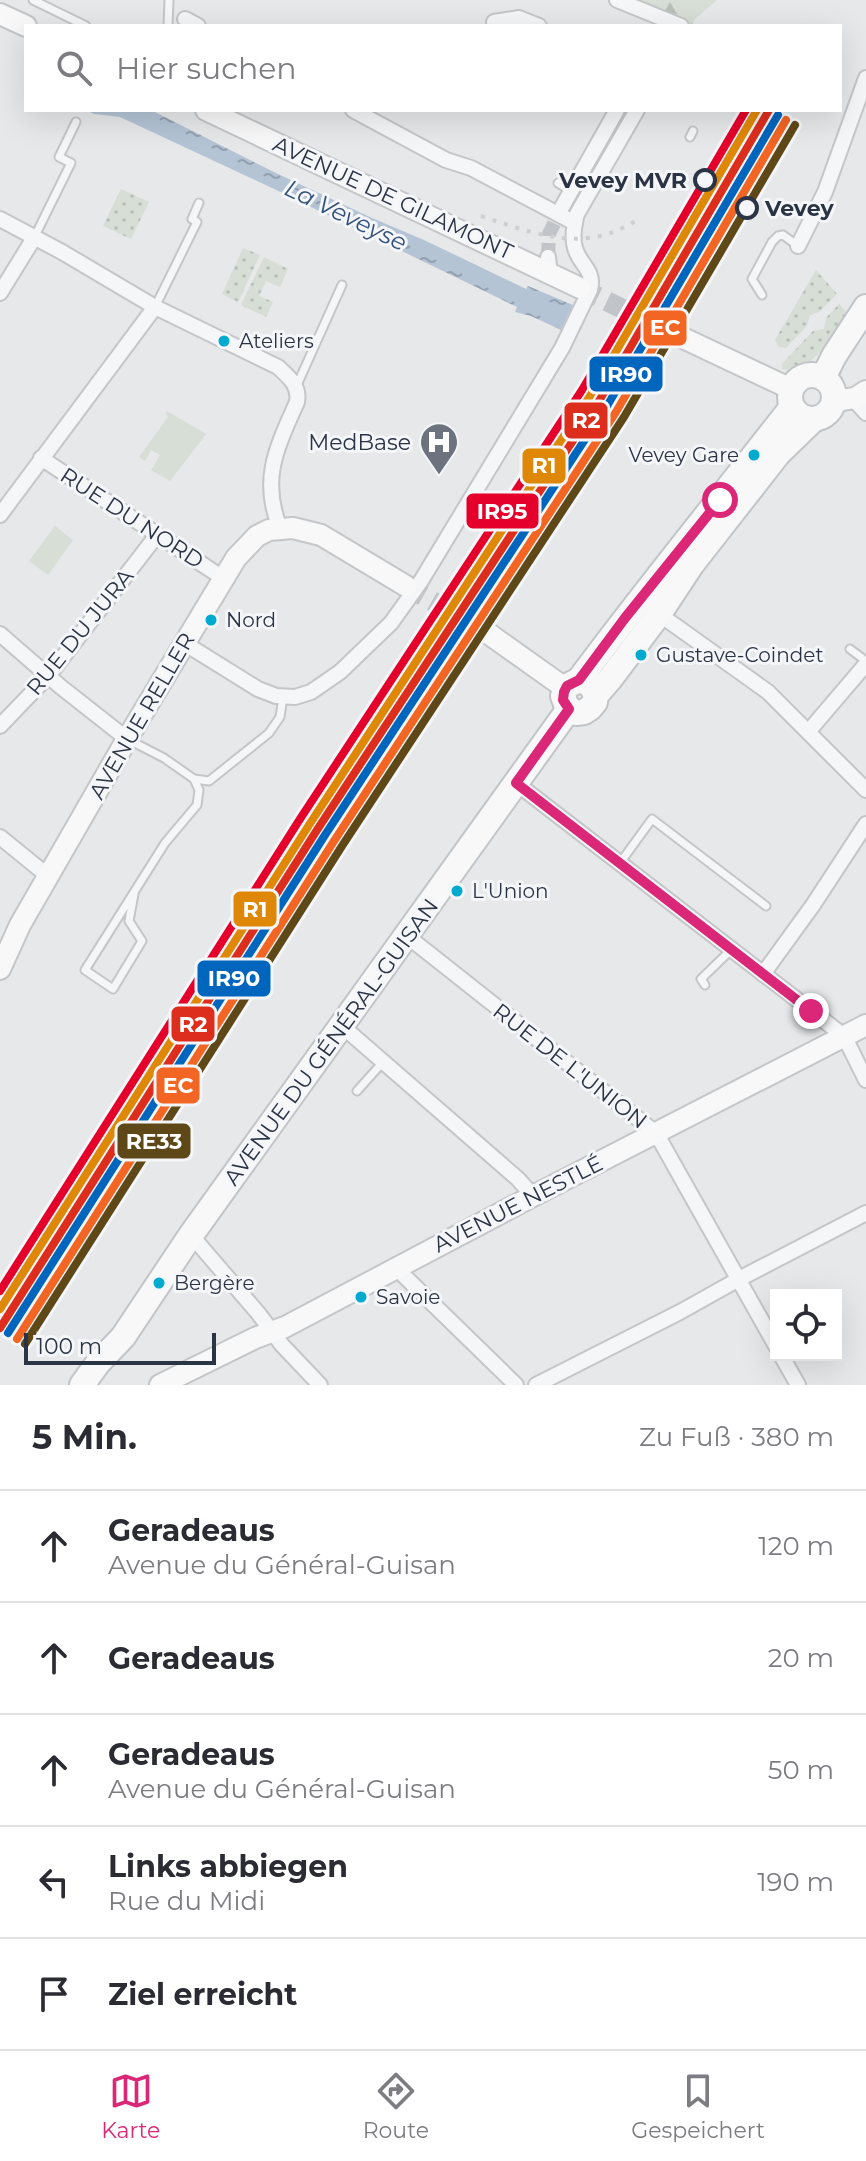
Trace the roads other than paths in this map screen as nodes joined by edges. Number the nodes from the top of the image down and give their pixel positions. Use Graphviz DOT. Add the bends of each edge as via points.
graph roads {
  1 [pos="33,0"];
  2 [pos="169,0"];
  3 [pos="617,0"];
  4 [pos="0,14"];
  5 [pos="494,22"];
  6 [pos="82,24"];
  7 [pos="168,24"];
  8 [pos="534,24"];
  9 [pos="676,24"];
  10 [pos="24,25"];
  11 [pos="866,78"];
  12 [pos="210,112"];
  13 [pos="357,112"];
  14 [pos="616,112"];
  15 [pos="636,112"];
  16 [pos="76,122"];
  17 [pos="199,203"];
  18 [pos="562,207"];
  19 [pos="0,219"];
  20 [pos="575,223"];
  21 [pos="34,238"];
  22 [pos="798,246"];
  23 [pos="342,285"];
  24 [pos="580,288"];
  25 [pos="0,293"];
  26 [pos="762,295"];
  27 [pos="155,307"];
  28 [pos="866,307"];
  29 [pos="664,329"];
  30 [pos="823,378"];
  31 [pos="296,387"];
  32 [pos="792,398"];
  33 [pos="855,400"];
  34 [pos="814,419"];
  35 [pos="41,458"];
  36 [pos="0,515"];
  37 [pos="280,528"];
  38 [pos="157,535"];
  39 [pos="223,578"];
  40 [pos="406,586"];
  41 [pos="659,614"];
  42 [pos="0,634"];
  43 [pos="489,634"];
  44 [pos="184,643"];
  45 [pos="850,649"];
  46 [pos="866,663"];
  47 [pos="49,675"];
  48 [pos="577,693"];
  49 [pos="283,697"];
  50 [pos="0,726"];
  51 [pos="808,732"];
  52 [pos="127,739"];
  53 [pos="194,779"];
  54 [pos="516,783"];
  55 [pos="866,790"];
  56 [pos="866,824"];
  57 [pos="0,837"];
  58 [pos="620,863"];
  59 [pos="48,876"];
  60 [pos="134,894"];
  61 [pos="766,906"];
  62 [pos="407,936"];
  63 [pos="732,949"];
  64 [pos="0,969"];
  65 [pos="763,974"];
  66 [pos="705,985"];
  67 [pos="866,1025"];
  68 [pos="342,1026"];
  69 [pos="844,1036"];
  70 [pos="383,1062"];
  71 [pos="866,1080"];
  72 [pos="357,1091"];
  73 [pos="656,1133"];
  74 [pos="533,1196"];
  75 [pos="866,1213"];
  76 [pos="191,1235"];
  77 [pos="396,1268"];
  78 [pos="739,1279"];
  79 [pos="272,1331"];
  80 [pos="770,1335"];
  81 [pos="123,1337"];
  82 [pos="784,1361"];
  83 [pos="165,1384"];
  84 [pos="82,1385"];
  85 [pos="104,1385"];
  86 [pos="320,1385"];
  87 [pos="516,1385"];
  88 [pos="536,1385"];
  89 [pos="798,1385"];
  1 -- 6 [label="lane"];
  2 -- 7 [label="lane"];
  3 -- 9 [label="street"];
  4 -- 10 [label="street"];
  5 -- 8 [label="street" via="519,18"];
  11 -- 22 [label="street" via="825,192"];
  12 -- 24 [label="street, AVENUE DE GILAMONT" via="549,265"];
  13 -- 20 [label="street"];
  14 -- 18 [label="street" via="565,187"];
  15 -- 20 [label="street"];
  16 -- 21 [label="lane" via="59,157 71,163"];
  17 -- 27 [label="lane" via="192,219 197,222"];
  19 -- 21 [label="street"];
  20 -- 49 [label="street" via="574,246 590,272 590,290 562,348 421,581 391,623 340,672 311,692"];
  21 -- 25 [label="street"];
  21 -- 27 [label="street"];
  22 -- 26 [label="lane" via="783,235 774,239 752,279"];
  23 -- 31 [label="lane"];
  27 -- 31 [label="street" via="278,367"];
  27 -- 35 [label="street"];
  28 -- 30 [label="main road"];
  29 -- 32 [label="street"];
  30 -- 32 [label="main road" via="805,376 794,384"];
  30 -- 33 [label="main road"];
  31 -- 37 [label="street" via="297,402 272,462 270,488"];
  32 -- 34 [label="main road" via="801,416"];
  32 -- 48 [label="main road, AVENUE DU GÉNÉRAL-GUISAN" via="625,618"];
  33 -- 34 [label="main road, AVENUE DU GÉNÉRAL-GUISAN"];
  34 -- 41 [label="main road, AVENUE DU GÉNÉRAL-GUISAN" via="778,454"];
  35 -- 36 [label="street"];
  35 -- 38 [label="street, RUE DU NORD"];
  37 -- 39 [label="street, AVENUE RELLER" via="257,536"];
  37 -- 40 [label="street" via="315,532 371,558"];
  38 -- 39 [label="street, RUE DU NORD"];
  38 -- 47 [label="street, RUE DU JURA"];
  39 -- 44 [label="street, AVENUE RELLER"];
  41 -- 48 [label="main road, AVENUE DU GÉNÉRAL-GUISAN" via="610,679"];
  41 -- 51 [label="street" via="768,692"];
  42 -- 47 [label="street"];
  43 -- 48 [label="street"];
  44 -- 49 [label="street" via="258,689"];
  44 -- 52 [label="street, AVENUE RELLER"];
  45 -- 46 [label="lane"];
  46 -- 51 [label="street"];
  47 -- 50 [label="street, RUE DU JURA"];
  47 -- 52 [label="street"];
  48 -- 54 [label="main road, AVENUE DU GÉNÉRAL-GUISAN"];
  49 -- 53 [label="lane" via="280,717 269,733 209,781"];
  51 -- 55 [label="street"];
  52 -- 53 [label="lane"];
  52 -- 59 [label="street, AVENUE RELLER"];
  53 -- 60 [label="lane" via="197,805 165,843"];
  54 -- 58 [label="street"];
  54 -- 62 [label="main road, AVENUE DU GÉNÉRAL-GUISAN"];
  56 -- 65 [label="street"];
  57 -- 59 [label="street"];
  58 -- 61 [label="lane" via="652,819"];
  58 -- 63 [label="street"];
  59 -- 64 [label="street, AVENUE RELLER"];
  60 -- 60 [label="lane" via="85,970 113,989 142,941 129,921"];
  62 -- 68 [label="main road, AVENUE DU GÉNÉRAL-GUISAN"];
  62 -- 73 [label="street, RUE DE L'UNION"];
  63 -- 65 [label="street"];
  63 -- 66 [label="lane" via="701,979"];
  65 -- 69 [label="street"];
  67 -- 69 [label="street, AVENUE NESTLÉ"];
  68 -- 70 [label="street"];
  68 -- 76 [label="main road, AVENUE DU GÉNÉRAL-GUISAN"];
  69 -- 71 [label="street"];
  69 -- 73 [label="street, AVENUE NESTLÉ"];
  70 -- 72 [label="lane"];
  70 -- 74 [label="street"];
  73 -- 74 [label="street, AVENUE NESTLÉ"];
  73 -- 78 [label="street, RUE DE L'UNION"];
  74 -- 77 [label="street, AVENUE NESTLÉ"];
  75 -- 78 [label="street"];
  76 -- 79 [label="street"];
  76 -- 81 [label="main road, AVENUE DU GÉNÉRAL-GUISAN"];
  77 -- 79 [label="street, AVENUE NESTLÉ"];
  77 -- 87 [label="street"];
  78 -- 80 [label="street, RUE DE L'UNION"];
  78 -- 88 [label="street"];
  79 -- 83 [label="street, AVENUE NESTLÉ"];
  79 -- 86 [label="street"];
  81 -- 84 [label="main road, AVENUE DU GÉNÉRAL-GUISAN"];
  81 -- 85 [label="main road, AVENUE DU GÉNÉRAL-GUISAN"];
  82 -- 89 [label="street"];
}
